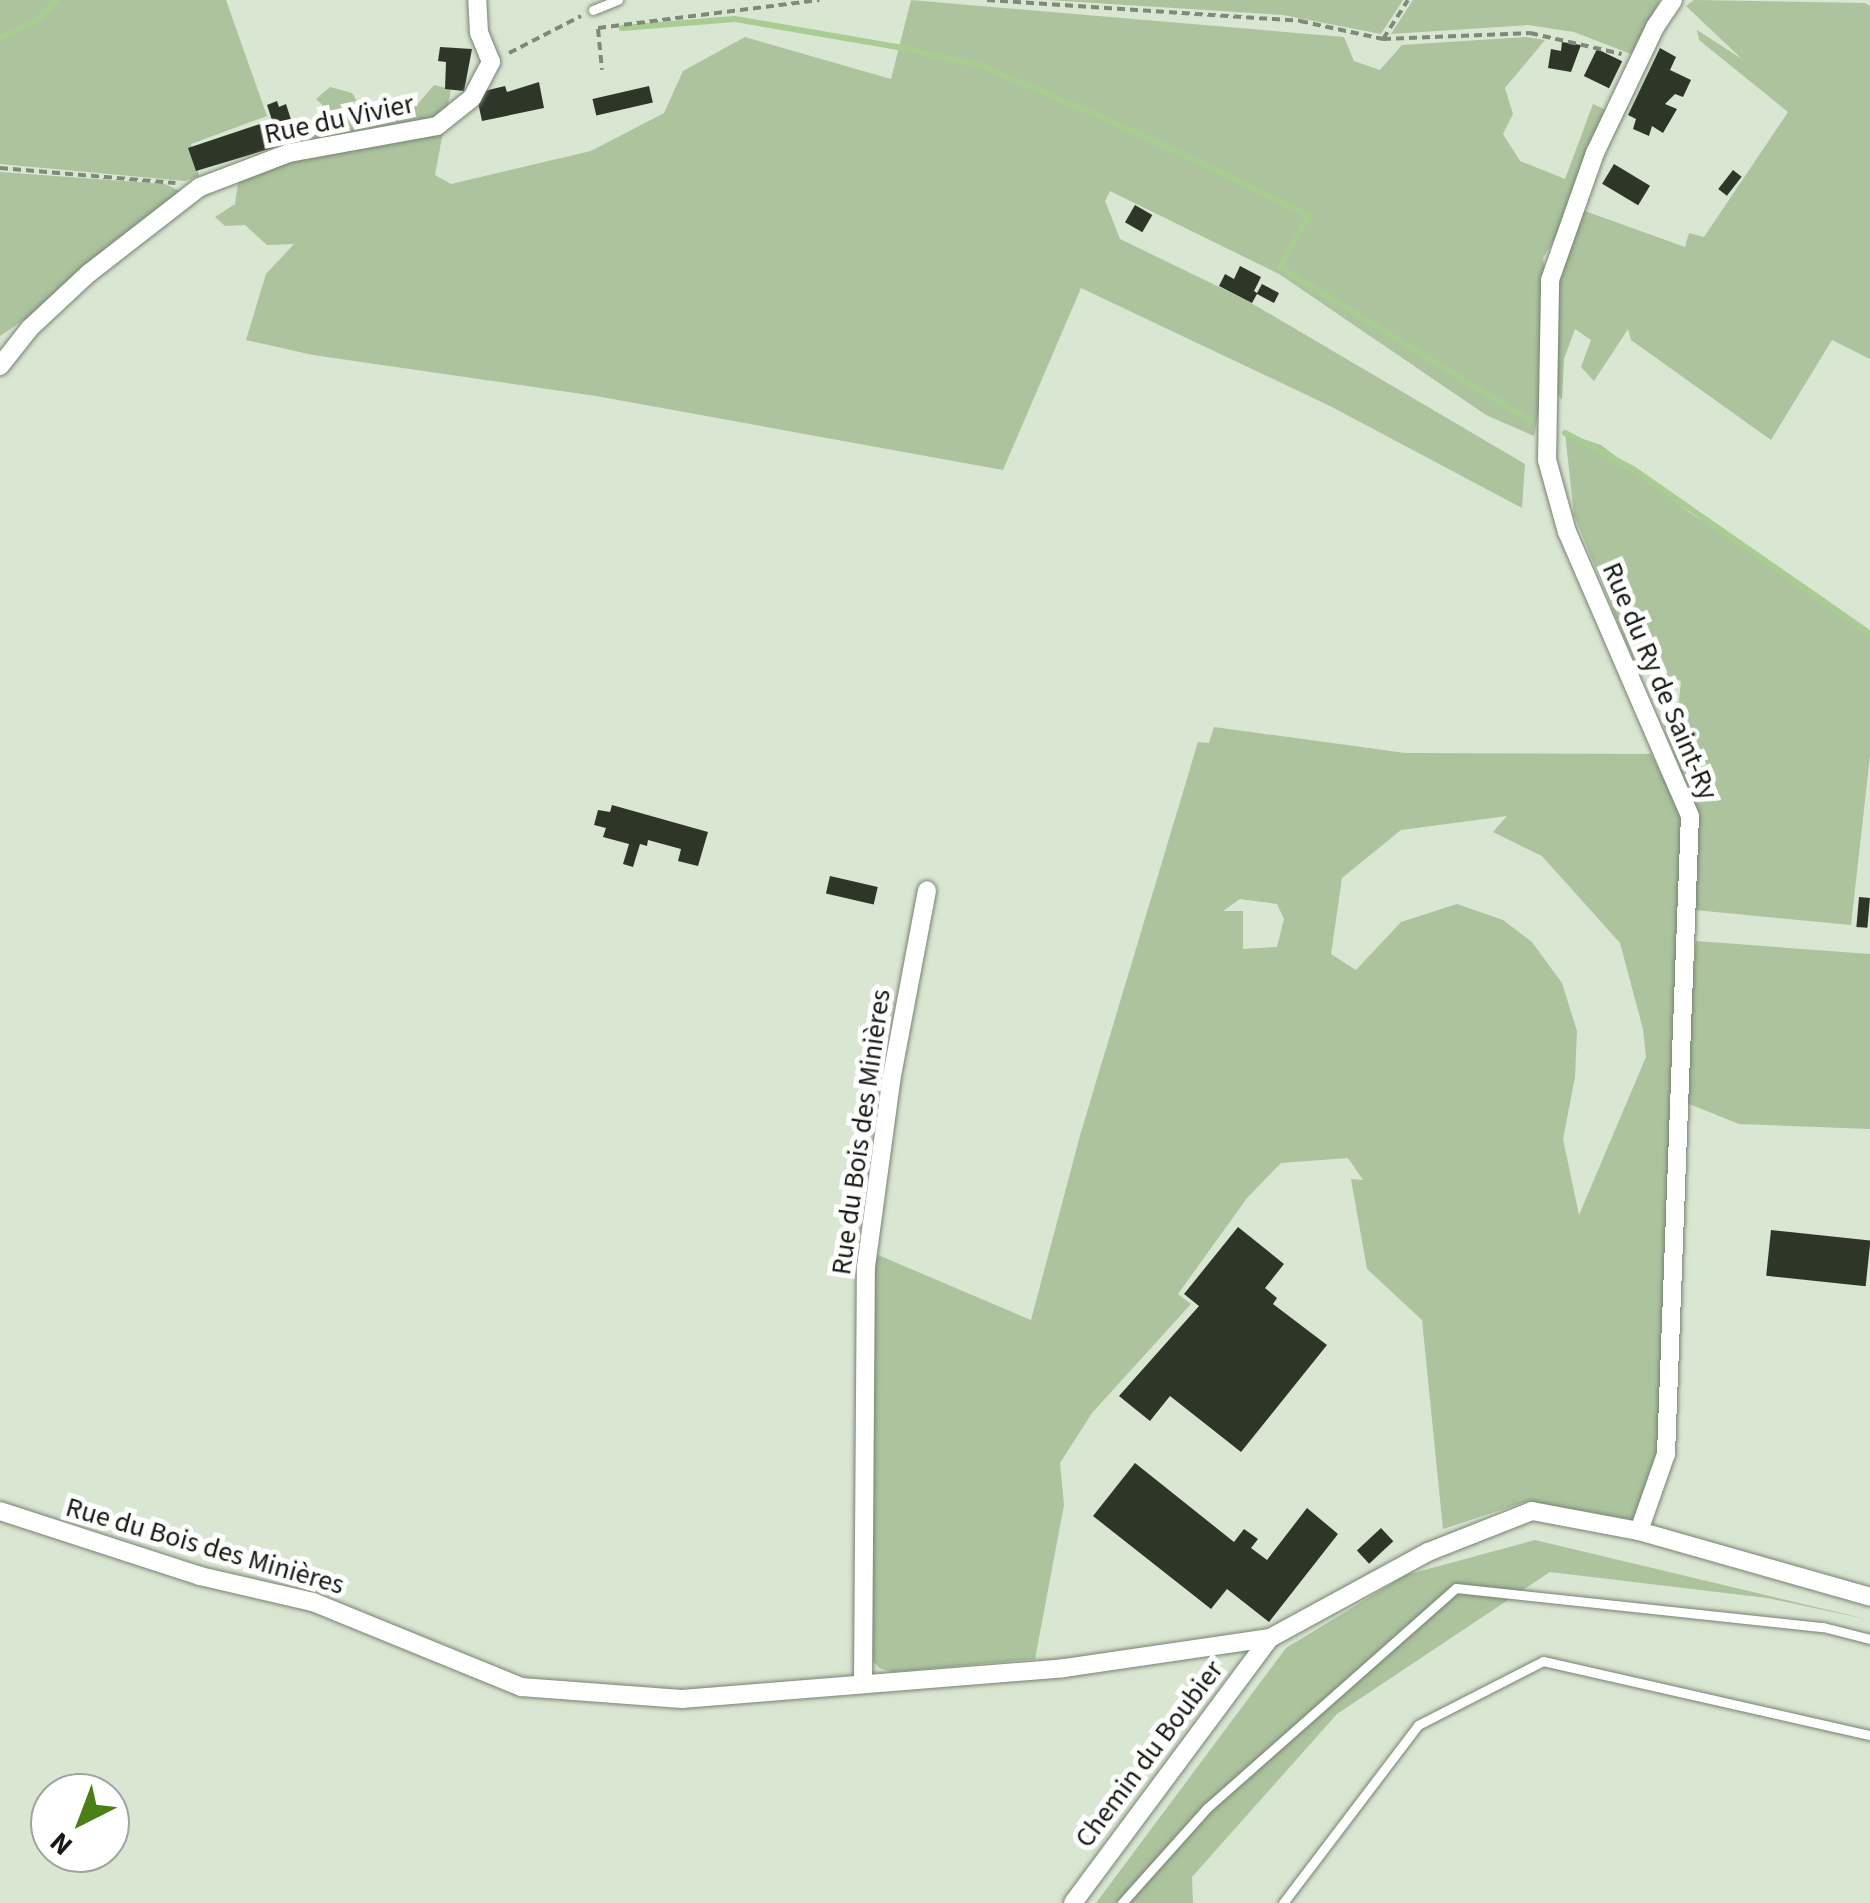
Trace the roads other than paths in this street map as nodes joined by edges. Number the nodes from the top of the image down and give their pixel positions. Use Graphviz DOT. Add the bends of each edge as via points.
graph roads {
  1 [pos="478,0"];
  2 [pos="618,0"];
  3 [pos="1673,0"];
  4 [pos="594,10"];
  5 [pos="0,366"];
  6 [pos="927,890"];
  7 [pos="0,1510"];
  8 [pos="1639,1531"];
  9 [pos="1870,1597"];
  10 [pos="1270,1638"];
  11 [pos="1870,1639"];
  12 [pos="863,1684"];
  13 [pos="1870,1735"];
  14 [pos="1073,1903"];
  15 [pos="1122,1903"];
  16 [pos="1283,1903"];
  1 -- 5 [label="street, Rue du Vivier" via="479,33 491,62 472,98 438,126 289,154 200,187 89,274"];
  2 -- 4 [label="lane"];
  3 -- 8 [label="street, Rue du Ry de Saint-Ry" via="1595,153 1550,280 1547,460 1567,532 1690,816 1666,1454"];
  6 -- 12 [label="street, Rue du Bois des Minières" via="866,1266"];
  7 -- 12 [label="street, Rue du Bois des Minières" via="200,1576 313,1602 521,1688 682,1699"];
  8 -- 9 [label="street"];
  8 -- 10 [label="street" via="1532,1511 1428,1552"];
  10 -- 12 [label="street, Rue du Bois des Minières" via="1064,1668"];
  10 -- 14 [label="street, Chemin du Boubier"];
  11 -- 15 [label="lane" via="1824,1627 1456,1588 1207,1808"];
  13 -- 16 [label="lane" via="1543,1661 1418,1725"];
}
